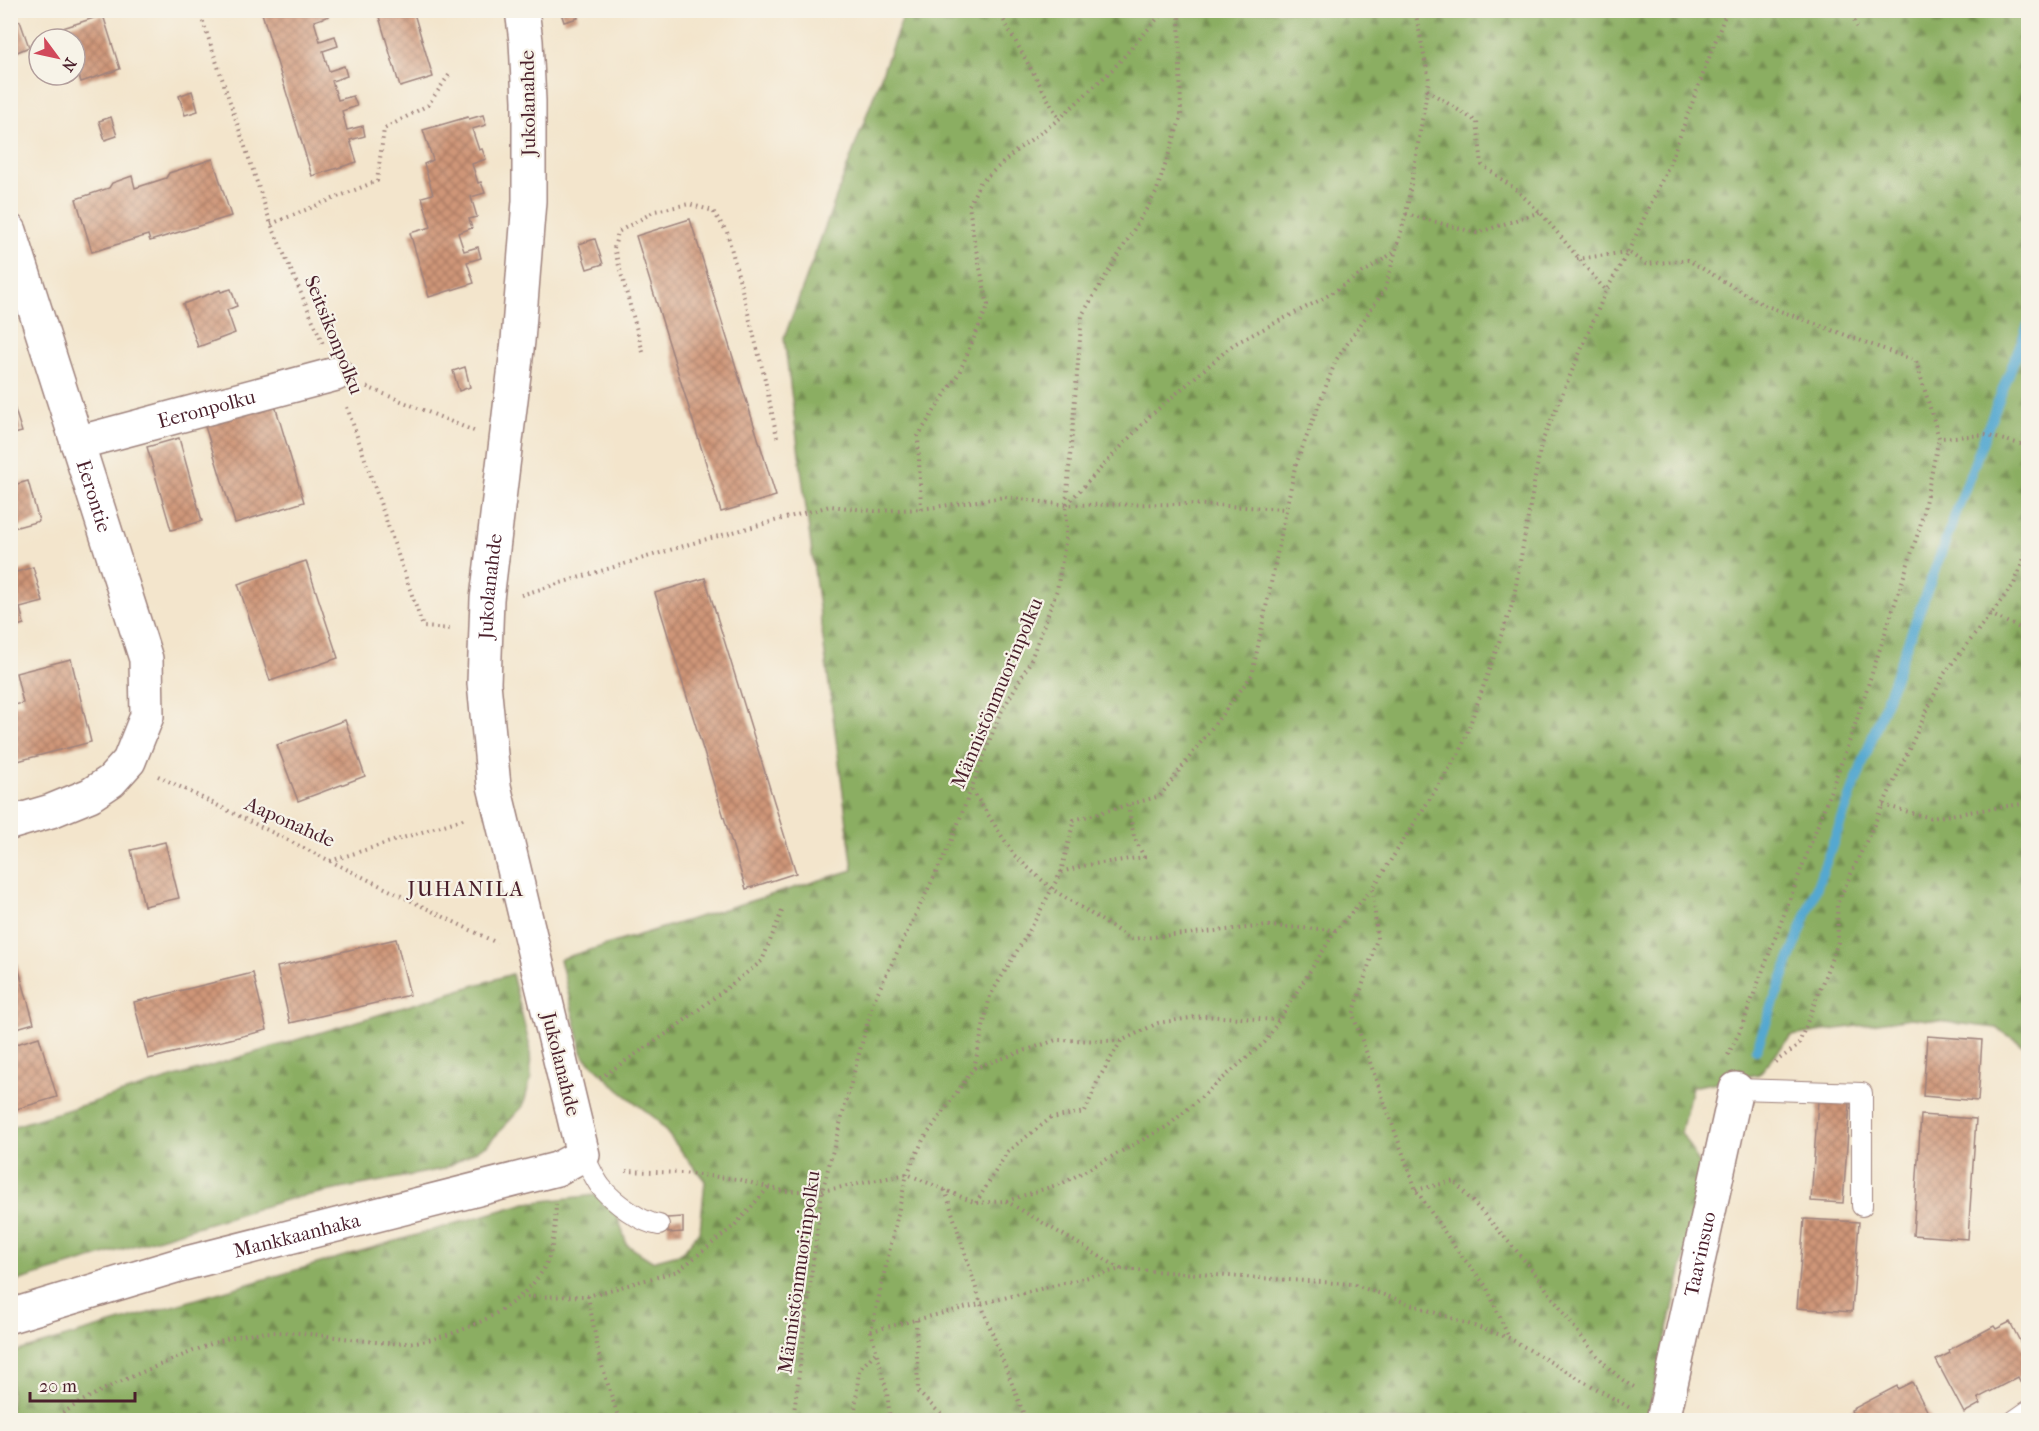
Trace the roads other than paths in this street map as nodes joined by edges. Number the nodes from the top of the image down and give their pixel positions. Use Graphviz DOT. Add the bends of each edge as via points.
graph roads {
  1 [pos="522,10"];
  2 [pos="14,251"];
  3 [pos="336,374"];
  4 [pos="77,443"];
  5 [pos="10,823"];
  6 [pos="1730,1075"];
  7 [pos="570,1162"];
  8 [pos="1862,1206"];
  9 [pos="660,1225"];
  10 [pos="10,1316"];
  11 [pos="2028,1411"];
  12 [pos="1665,1412"];
  13 [pos="2015,1420"];
  1 -- 7 [label="street, Jukolanahde" via="529,100 529,201 518,341 487,599 484,683 494,786 569,1100"];
  2 -- 4 [label="street, Eerontie"];
  3 -- 4 [label="street, Eeronpolku"];
  4 -- 5 [label="street, Eerontie" via="146,659 147,716 129,761 111,781 90,795"];
  6 -- 8 [label="lane" via="1862,1093"];
  6 -- 12 [label="street, Taavinsuo"];
  7 -- 9 [label="lane" via="648,1224"];
  7 -- 10 [label="street, Mankkaanhaka" via="179,1264"];
  11 -- 13 [label="lane"];
}
